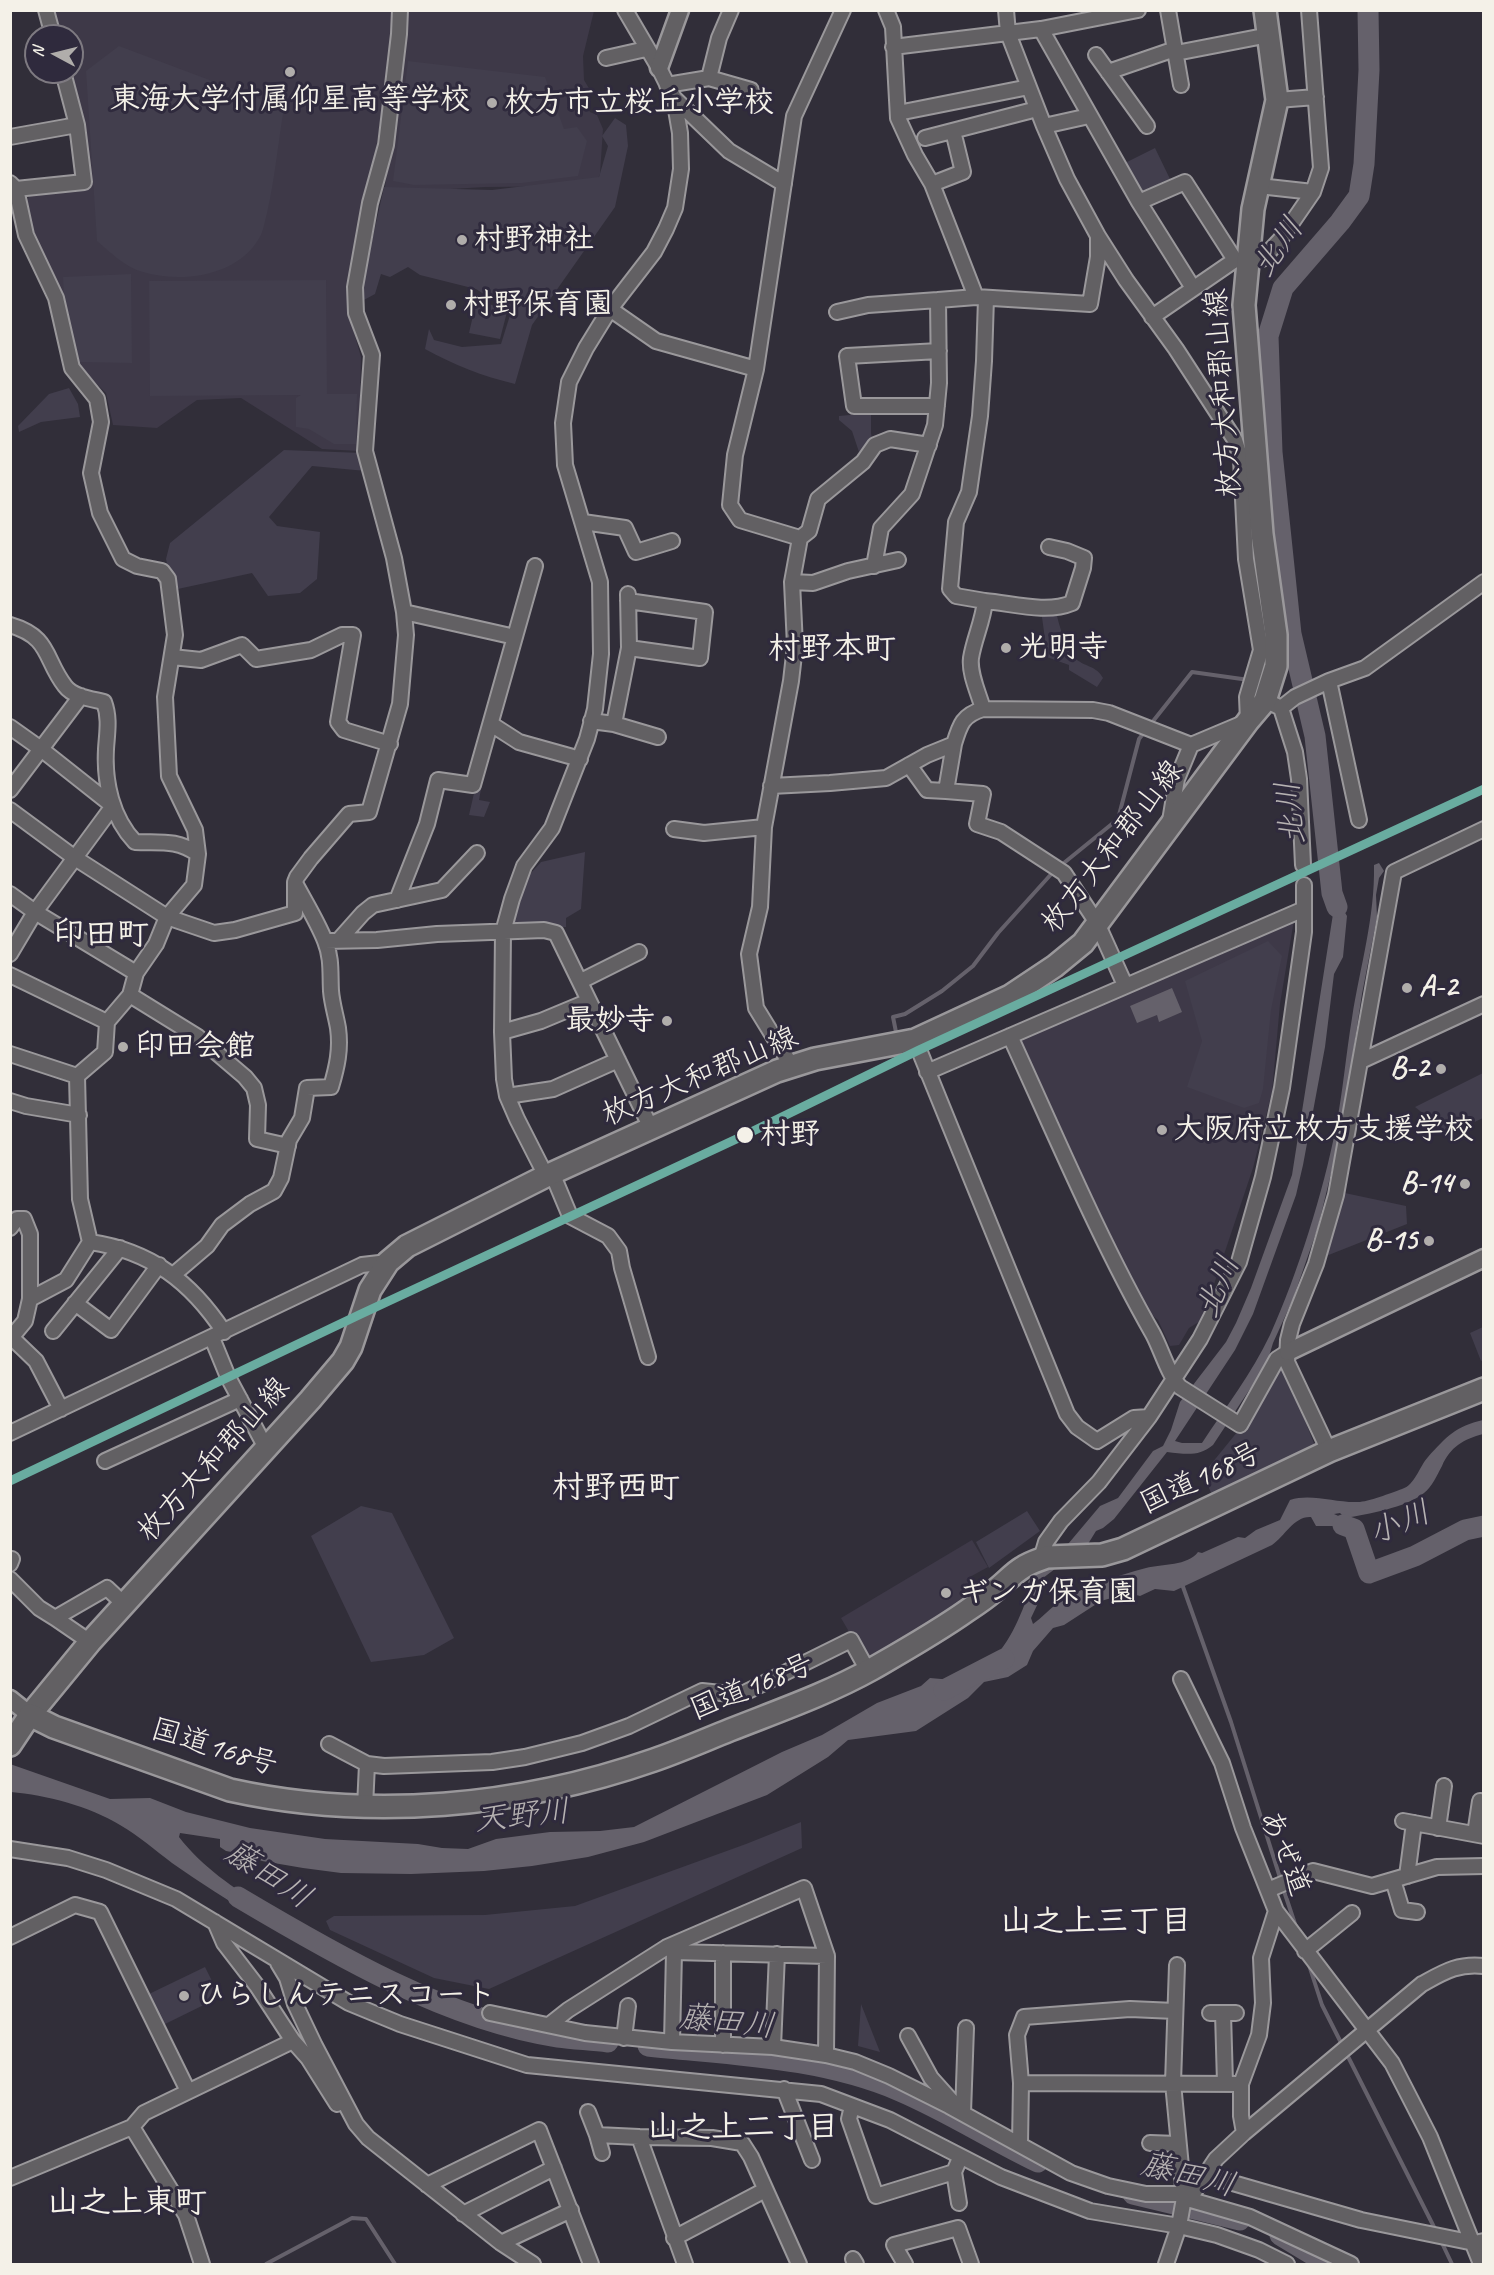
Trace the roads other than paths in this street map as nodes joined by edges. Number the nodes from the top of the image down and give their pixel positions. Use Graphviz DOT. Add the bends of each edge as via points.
graph roads {
  1 [pos="400,10"];
  2 [pos="625,10"];
  3 [pos="680,10"];
  4 [pos="731,10"];
  5 [pos="843,10"];
  6 [pos="886,10"];
  7 [pos="1005,10"];
  8 [pos="1138,10"];
  9 [pos="1168,10"];
  10 [pos="1265,10"];
  11 [pos="1309,10"];
  12 [pos="1041,29"];
  13 [pos="1008,33"];
  14 [pos="1269,35"];
  15 [pos="893,47"];
  16 [pos="646,49"];
  17 [pos="1175,51"];
  18 [pos="1096,55"];
  19 [pos="606,58"];
  20 [pos="659,68"];
  21 [pos="1108,72"];
  22 [pos="709,78"];
  23 [pos="66,84"];
  24 [pos="667,85"];
  25 [pos="1181,85"];
  26 [pos="1029,87"];
  27 [pos="751,90"];
  28 [pos="674,98"];
  29 [pos="1316,98"];
  30 [pos="1277,100"];
  31 [pos="1037,109"];
  32 [pos="898,113"];
  33 [pos="1089,116"];
  34 [pos="77,125"];
  35 [pos="1044,126"];
  36 [pos="1147,126"];
  37 [pos="952,131"];
  38 [pos="10,137"];
  39 [pos="925,138"];
  40 [pos="784,184"];
  41 [pos="932,184"];
  42 [pos="13,186"];
  43 [pos="1259,186"];
  44 [pos="1313,192"];
  45 [pos="1139,202"];
  46 [pos="1098,236"];
  47 [pos="1241,261"];
  48 [pos="1192,288"];
  49 [pos="981,297"];
  50 [pos="938,300"];
  51 [pos="610,309"];
  52 [pos="837,312"];
  53 [pos="1152,316"];
  54 [pos="939,351"];
  55 [pos="756,369"];
  56 [pos="937,406"];
  57 [pos="929,445"];
  58 [pos="583,522"];
  59 [pos="800,538"];
  60 [pos="672,541"];
  61 [pos="1049,547"];
  62 [pos="898,560"];
  63 [pos="535,566"];
  64 [pos="874,566"];
  65 [pos="792,582"];
  66 [pos="1484,582"];
  67 [pos="985,602"];
  68 [pos="404,612"];
  69 [pos="10,625"];
  70 [pos="515,637"];
  71 [pos="629,648"];
  72 [pos="172,657"];
  73 [pos="1327,682"];
  74 [pos="81,696"];
  75 [pos="1273,704"];
  76 [pos="983,709"];
  77 [pos="1248,721"];
  78 [pos="591,722"];
  79 [pos="491,724"];
  80 [pos="614,724"];
  81 [pos="10,728"];
  82 [pos="658,737"];
  83 [pos="390,744"];
  84 [pos="954,744"];
  85 [pos="1191,745"];
  86 [pos="41,749"];
  87 [pos="580,759"];
  88 [pos="909,765"];
  89 [pos="771,786"];
  90 [pos="10,790"];
  91 [pos="946,791"];
  92 [pos="113,806"];
  93 [pos="10,810"];
  94 [pos="1359,820"];
  95 [pos="1169,826"];
  96 [pos="764,827"];
  97 [pos="674,829"];
  98 [pos="1484,829"];
  99 [pos="477,853"];
  100 [pos="198,854"];
  101 [pos="75,858"];
  102 [pos="1303,865"];
  103 [pos="294,882"];
  104 [pos="1304,885"];
  105 [pos="10,894"];
  106 [pos="397,900"];
  107 [pos="1304,909"];
  108 [pos="35,912"];
  109 [pos="168,917"];
  110 [pos="1097,923"];
  111 [pos="503,932"];
  112 [pos="332,941"];
  113 [pos="639,952"];
  114 [pos="10,954"];
  115 [pos="136,973"];
  116 [pos="10,975"];
  117 [pos="581,981"];
  118 [pos="1125,985"];
  119 [pos="130,995"];
  120 [pos="589,1000"];
  121 [pos="1484,1004"];
  122 [pos="107,1022"];
  123 [pos="502,1032"];
  124 [pos="1010,1036"];
  125 [pos="915,1040"];
  126 [pos="10,1054"];
  127 [pos="618,1060"];
  128 [pos="1361,1061"];
  129 [pos="791,1065"];
  130 [pos="927,1072"];
  131 [pos="77,1076"];
  132 [pos="507,1096"];
  133 [pos="10,1101"];
  134 [pos="79,1115"];
  135 [pos="651,1128"];
  136 [pos="288,1146"];
  137 [pos="549,1175"];
  138 [pos="10,1228"];
  139 [pos="90,1242"];
  140 [pos="120,1248"];
  141 [pos="1484,1258"];
  142 [pos="388,1262"];
  143 [pos="159,1265"];
  144 [pos="173,1275"];
  145 [pos="30,1299"];
  146 [pos="75,1303"];
  147 [pos="53,1331"];
  148 [pos="218,1335"];
  149 [pos="11,1337"];
  150 [pos="1288,1352"];
  151 [pos="648,1357"];
  152 [pos="1177,1383"];
  153 [pos="1482,1394"];
  154 [pos="240,1400"];
  155 [pos="61,1409"];
  156 [pos="1149,1417"];
  157 [pos="10,1433"];
  158 [pos="266,1448"];
  159 [pos="1329,1451"];
  160 [pos="105,1461"];
  161 [pos="1044,1558"];
  162 [pos="10,1579"];
  163 [pos="124,1604"];
  164 [pos="55,1618"];
  165 [pos="90,1642"];
  166 [pos="868,1671"];
  167 [pos="1181,1679"];
  168 [pos="10,1699"];
  169 [pos="30,1715"];
  170 [pos="13,1741"];
  171 [pos="329,1744"];
  172 [pos="367,1764"];
  173 [pos="1444,1786"];
  174 [pos="1480,1801"];
  175 [pos="365,1807"];
  176 [pos="1438,1828"];
  177 [pos="1479,1835"];
  178 [pos="10,1849"];
  179 [pos="1484,1866"];
  180 [pos="1407,1876"];
  181 [pos="1393,1880"];
  182 [pos="1268,1890"];
  183 [pos="1276,1911"];
  184 [pos="1417,1912"];
  185 [pos="1352,1913"];
  186 [pos="215,1922"];
  187 [pos="10,1937"];
  188 [pos="670,1950"];
  189 [pos="1305,1951"];
  190 [pos="723,1953"];
  191 [pos="777,1954"];
  192 [pos="827,1956"];
  193 [pos="277,1961"];
  194 [pos="1177,1965"];
  195 [pos="1484,1966"];
  196 [pos="307,1978"];
  197 [pos="295,2004"];
  198 [pos="628,2006"];
  199 [pos="1175,2011"];
  200 [pos="490,2013"];
  201 [pos="1223,2013"];
  202 [pos="549,2025"];
  203 [pos="966,2028"];
  204 [pos="1366,2029"];
  205 [pos="908,2036"];
  206 [pos="624,2038"];
  207 [pos="293,2041"];
  208 [pos="672,2042"];
  209 [pos="723,2045"];
  210 [pos="772,2047"];
  211 [pos="826,2055"];
  212 [pos="1021,2083"];
  213 [pos="1173,2083"];
  214 [pos="1225,2084"];
  215 [pos="1241,2084"];
  216 [pos="784,2089"];
  217 [pos="188,2091"];
  218 [pos="852,2106"];
  219 [pos="588,2112"];
  220 [pos="963,2113"];
  221 [pos="356,2124"];
  222 [pos="132,2127"];
  223 [pos="1244,2133"];
  224 [pos="597,2135"];
  225 [pos="639,2137"];
  226 [pos="1150,2143"];
  227 [pos="1020,2144"];
  228 [pos="1178,2144"];
  229 [pos="602,2153"];
  230 [pos="960,2158"];
  231 [pos="812,2160"];
  232 [pos="554,2168"];
  233 [pos="954,2172"];
  234 [pos="1206,2172"];
  235 [pos="10,2178"];
  236 [pos="427,2185"];
  237 [pos="765,2190"];
  238 [pos="1183,2201"];
  239 [pos="959,2203"];
  240 [pos="571,2210"];
  241 [pos="463,2214"];
  242 [pos="1179,2226"];
  243 [pos="674,2238"];
  244 [pos="1479,2242"];
  245 [pos="501,2243"];
  246 [pos="202,2265"];
  247 [pos="532,2265"];
  248 [pos="591,2265"];
  249 [pos="685,2265"];
  250 [pos="799,2265"];
  251 [pos="905,2265"];
  252 [pos="971,2265"];
  253 [pos="1167,2265"];
  254 [pos="1287,2265"];
  255 [pos="1351,2265"];
  256 [pos="1481,2265"];
  1 -- 68 [label="street" via="386,144 370,203 356,287 356,313 372,355 365,451"];
  2 -- 16 [label="street"];
  3 -- 20 [label="street"];
  4 -- 22 [label="street"];
  5 -- 40 [label="street" via="795,111"];
  6 -- 15 [label="street"];
  7 -- 13 [label="street"];
  8 -- 12 [label="street"];
  9 -- 17 [label="street"];
  10 -- 14 [label="main road, 枚方大和郡山線"];
  11 -- 29 [label="street"];
  12 -- 13 [label="street"];
  12 -- 33 [label="street"];
  13 -- 15 [label="street"];
  13 -- 26 [label="street"];
  14 -- 17 [label="street"];
  14 -- 30 [label="main road, 枚方大和郡山線"];
  15 -- 32 [label="street"];
  16 -- 19 [label="street"];
  16 -- 20 [label="street"];
  17 -- 21 [label="street"];
  17 -- 25 [label="street"];
  18 -- 21 [label="street"];
  20 -- 24 [label="street"];
  21 -- 36 [label="street"];
  22 -- 24 [label="street"];
  22 -- 27 [label="street"];
  23 -- 34 [label="street"];
  24 -- 28 [label="street"];
  26 -- 31 [label="street"];
  26 -- 32 [label="street"];
  28 -- 40 [label="street" via="729,152"];
  28 -- 51 [label="street" via="681,169 675,208 654,252"];
  29 -- 30 [label="street"];
  29 -- 44 [label="street" via="1321,168"];
  30 -- 43 [label="main road, 枚方大和郡山線"];
  31 -- 35 [label="street"];
  31 -- 37 [label="street"];
  32 -- 41 [label="street"];
  33 -- 35 [label="street"];
  33 -- 45 [label="street"];
  34 -- 38 [label="street"];
  34 -- 42 [label="street" via="84,182"];
  35 -- 46 [label="street"];
  37 -- 39 [label="street"];
  37 -- 41 [label="street" via="963,172"];
  40 -- 55 [label="street"];
  41 -- 49 [label="street"];
  42 -- 72 [label="street" via="26,235 56,298 72,368 97,399 100,422 91,473 100,513 123,559 162,571 168,579 175,635"];
  43 -- 44 [label="street"];
  43 -- 47 [label="main road, 枚方大和郡山線"];
  44 -- 47 [label="street" via="1262,260"];
  45 -- 47 [label="street" via="1185,182"];
  45 -- 48 [label="street"];
  46 -- 49 [label="street" via="1090,304"];
  46 -- 53 [label="street"];
  47 -- 48 [label="street"];
  47 -- 75 [label="main road, 枚方大和郡山線" via="1262,534 1276,635"];
  48 -- 53 [label="street"];
  49 -- 50 [label="street"];
  49 -- 67 [label="street" via="984,361 980,416 969,492 956,522 950,589 956,596"];
  50 -- 52 [label="street" via="868,305"];
  50 -- 54 [label="street"];
  51 -- 55 [label="street" via="656,341"];
  51 -- 58 [label="street" via="569,382 563,423 565,465"];
  53 -- 77 [label="street" via="1236,440 1241,459 1246,559 1261,650 1247,697"];
  54 -- 56 [label="street"];
  54 -- 56 [label="street" via="847,356 855,406"];
  55 -- 59 [label="street" via="735,455 730,505 740,520"];
  56 -- 57 [label="street"];
  57 -- 59 [label="street" via="890,439 875,445 862,462 818,499 808,531"];
  57 -- 64 [label="street" via="912,494 881,528"];
  58 -- 60 [label="street" via="625,528 636,552"];
  58 -- 78 [label="street" via="600,582 601,654"];
  59 -- 65 [label="street"];
  61 -- 67 [label="street" via="1084,558 1072,603 1024,608"];
  62 -- 64 [label="street"];
  63 -- 70 [label="street"];
  64 -- 65 [label="street" via="813,582"];
  65 -- 89 [label="street" via="794,658"];
  66 -- 73 [label="street" via="1365,668"];
  67 -- 76 [label="street" via="971,658"];
  68 -- 70 [label="street"];
  68 -- 83 [label="street" via="404,673"];
  69 -- 74 [label="street" via="27,630 44,646 66,688"];
  70 -- 79 [label="street"];
  71 -- 71 [label="street" via="628,597 705,612 700,658"];
  71 -- 80 [label="street"];
  72 -- 83 [label="street" via="201,660 242,645 256,659 312,650 342,635 353,635 338,722 344,730"];
  72 -- 100 [label="street" via="165,697 169,776 195,830"];
  73 -- 75 [label="street"];
  73 -- 94 [label="street"];
  74 -- 86 [label="street"];
  74 -- 92 [label="street" via="104,702 108,713 105,768"];
  75 -- 77 [label="main road, 枚方大和郡山線"];
  75 -- 102 [label="street" via="1295,752"];
  76 -- 84 [label="street" via="969,713"];
  76 -- 85 [label="street" via="1094,710"];
  77 -- 85 [label="street"];
  77 -- 95 [label="main road, 枚方大和郡山線"];
  78 -- 80 [label="street"];
  78 -- 87 [label="street"];
  79 -- 87 [label="street" via="519,742"];
  79 -- 106 [label="street" via="473,785 438,780 427,824"];
  80 -- 82 [label="street"];
  81 -- 86 [label="street"];
  83 -- 103 [label="street" via="369,812 350,814"];
  84 -- 88 [label="street"];
  84 -- 91 [label="street"];
  85 -- 95 [label="street" via="1177,779"];
  86 -- 90 [label="street"];
  86 -- 92 [label="street"];
  87 -- 111 [label="street" via="552,828 524,866"];
  88 -- 89 [label="street" via="886,778"];
  88 -- 91 [label="street" via="927,790"];
  89 -- 96 [label="street"];
  91 -- 110 [label="street" via="983,794 977,824 1001,832 1064,873"];
  92 -- 100 [label="street" via="135,842 171,842"];
  92 -- 101 [label="street"];
  93 -- 101 [label="street"];
  95 -- 110 [label="main road, 枚方大和郡山線"];
  96 -- 97 [label="street" via="704,833"];
  96 -- 129 [label="street" via="760,907 748,954 756,1008"];
  98 -- 128 [label="street" via="1394,872"];
  99 -- 106 [label="street" via="442,890"];
  100 -- 109 [label="street" via="194,885"];
  101 -- 108 [label="street"];
  101 -- 109 [label="street"];
  103 -- 109 [label="street" via="295,913 235,930 214,933"];
  103 -- 112 [label="street"];
  104 -- 107 [label="street"];
  105 -- 108 [label="street"];
  106 -- 112 [label="street" via="373,905"];
  107 -- 118 [label="street"];
  107 -- 152 [label="street" via="1282,1088 1263,1177 1239,1262"];
  108 -- 114 [label="street"];
  108 -- 115 [label="street"];
  109 -- 115 [label="street"];
  110 -- 118 [label="street"];
  110 -- 125 [label="main road, 枚方大和郡山線" via="1083,943 1025,987"];
  111 -- 112 [label="street"];
  111 -- 117 [label="street" via="556,933"];
  111 -- 123 [label="street"];
  112 -- 136 [label="street" via="331,990 339,1059 331,1087 307,1088 302,1118"];
  113 -- 117 [label="street"];
  115 -- 119 [label="street"];
  116 -- 122 [label="street"];
  117 -- 120 [label="street"];
  118 -- 124 [label="street"];
  119 -- 122 [label="street"];
  119 -- 136 [label="street" via="198,1037 245,1077 254,1088 258,1105 257,1139"];
  120 -- 123 [label="street" via="541,1021"];
  120 -- 127 [label="street"];
  121 -- 128 [label="street"];
  122 -- 131 [label="street" via="105,1052"];
  123 -- 132 [label="street"];
  124 -- 130 [label="street"];
  124 -- 152 [label="street" via="1128,1290"];
  125 -- 129 [label="main road, 枚方大和郡山線"];
  125 -- 130 [label="street"];
  126 -- 131 [label="street"];
  127 -- 132 [label="street" via="553,1089"];
  127 -- 135 [label="street"];
  128 -- 150 [label="street" via="1336,1195 1316,1264 1292,1324"];
  129 -- 135 [label="main road, 枚方大和郡山線"];
  130 -- 156 [label="street" via="1067,1414 1097,1441 1134,1418"];
  131 -- 134 [label="street"];
  132 -- 137 [label="street"];
  133 -- 134 [label="street"];
  134 -- 139 [label="street" via="80,1200"];
  135 -- 137 [label="main road, 枚方大和郡山線"];
  136 -- 144 [label="street" via="281,1179 274,1191 222,1225 207,1246"];
  137 -- 142 [label="main road, 枚方大和郡山線" via="407,1246"];
  137 -- 151 [label="street" via="570,1216 608,1236 619,1251"];
  138 -- 145 [label="street" via="24,1219 30,1234"];
  139 -- 140 [label="street"];
  139 -- 145 [label="street" via="66,1280"];
  140 -- 143 [label="street"];
  140 -- 146 [label="street"];
  141 -- 150 [label="street"];
  142 -- 148 [label="street" via="362,1265"];
  142 -- 158 [label="main road, 枚方大和郡山線" via="370,1290 343,1361"];
  143 -- 144 [label="street"];
  143 -- 146 [label="street" via="111,1330"];
  144 -- 148 [label="street" via="207,1307"];
  145 -- 149 [label="street" via="26,1321"];
  146 -- 147 [label="street"];
  148 -- 154 [label="street"];
  148 -- 155 [label="street"];
  149 -- 155 [label="street" via="36,1361"];
  150 -- 152 [label="street" via="1277,1359 1240,1425"];
  150 -- 159 [label="street" via="1287,1362"];
  152 -- 156 [label="street"];
  153 -- 159 [label="main road, 国道168号"];
  154 -- 158 [label="street"];
  154 -- 160 [label="street"];
  155 -- 157 [label="street"];
  156 -- 161 [label="street" via="1099,1482 1061,1521 1046,1542"];
  158 -- 163 [label="main road, 枚方大和郡山線"];
  159 -- 161 [label="main road, 国道168号" via="1123,1549 1102,1555"];
  161 -- 166 [label="main road, 国道168号" via="1022,1568 926,1639"];
  162 -- 164 [label="street"];
  163 -- 164 [label="street" via="107,1588"];
  163 -- 165 [label="main road, 枚方大和郡山線"];
  164 -- 165 [label="street"];
  165 -- 169 [label="main road, 枚方大和郡山線"];
  166 -- 172 [label="street" via="851,1640 740,1695 702,1691 629,1726 582,1743 492,1762"];
  166 -- 175 [label="main road, 国道168号" via="793,1706 654,1760 577,1782 513,1797"];
  167 -- 182 [label="street, あぜ道" via="1222,1763"];
  168 -- 169 [label="street"];
  169 -- 170 [label="main road"];
  169 -- 175 [label="main road, 国道168号" via="230,1790 259,1797"];
  171 -- 172 [label="street"];
  172 -- 175 [label="street"];
  173 -- 176 [label="street"];
  174 -- 177 [label="street"];
  176 -- 177 [label="street"];
  176 -- 180 [label="street" via="1409,1822"];
  178 -- 186 [label="street" via="68,1858 106,1870 176,1899"];
  179 -- 180 [label="street" via="1437,1867"];
  180 -- 181 [label="street"];
  181 -- 182 [label="street" via="1372,1886 1312,1871"];
  181 -- 184 [label="street" via="1402,1910"];
  182 -- 183 [label="street, あぜ道"];
  183 -- 189 [label="street, あぜ道"];
  183 -- 215 [label="street" via="1262,1958 1259,2035"];
  185 -- 189 [label="street"];
  186 -- 193 [label="street"];
  186 -- 207 [label="street" via="224,1943"];
  187 -- 217 [label="street" via="75,1905 100,1912"];
  188 -- 190 [label="street"];
  188 -- 192 [label="street" via="804,1888"];
  188 -- 202 [label="street"];
  188 -- 208 [label="street"];
  189 -- 204 [label="street, あぜ道"];
  190 -- 191 [label="street"];
  190 -- 209 [label="street"];
  191 -- 192 [label="street"];
  191 -- 210 [label="street"];
  192 -- 211 [label="street"];
  193 -- 196 [label="street"];
  193 -- 197 [label="street"];
  194 -- 199 [label="street"];
  195 -- 204 [label="street" via="1466,1964 1444,1972 1422,1984"];
  196 -- 197 [label="street" via="298,1983"];
  196 -- 216 [label="street" via="349,2003 400,2024 527,2065"];
  197 -- 221 [label="street"];
  198 -- 206 [label="street"];
  199 -- 212 [label="street" via="1130,2009 1024,2017 1017,2035"];
  199 -- 213 [label="street"];
  200 -- 202 [label="street"];
  201 -- 214 [label="street"];
  202 -- 206 [label="street"];
  203 -- 220 [label="street"];
  204 -- 223 [label="street"];
  204 -- 244 [label="street, あぜ道" via="1392,2063"];
  205 -- 220 [label="street" via="931,2078"];
  206 -- 208 [label="street"];
  207 -- 217 [label="street"];
  207 -- 221 [label="street" via="350,2122"];
  208 -- 209 [label="street"];
  209 -- 210 [label="street"];
  210 -- 211 [label="street"];
  211 -- 220 [label="street" via="889,2076"];
  212 -- 213 [label="street"];
  212 -- 227 [label="street"];
  213 -- 214 [label="street"];
  213 -- 228 [label="street"];
  214 -- 215 [label="street"];
  215 -- 223 [label="street"];
  216 -- 218 [label="street" via="821,2094"];
  216 -- 231 [label="street"];
  217 -- 222 [label="street" via="144,2113"];
  218 -- 230 [label="street" via="890,2120"];
  218 -- 233 [label="street" via="849,2119 876,2196"];
  219 -- 224 [label="street"];
  220 -- 227 [label="street"];
  221 -- 236 [label="street"];
  222 -- 235 [label="street"];
  222 -- 246 [label="street" via="186,2215"];
  223 -- 234 [label="street"];
  224 -- 225 [label="street"];
  224 -- 229 [label="street"];
  225 -- 237 [label="street" via="712,2138 742,2143"];
  225 -- 243 [label="street"];
  226 -- 228 [label="street"];
  227 -- 238 [label="street" via="1071,2173 1108,2186 1146,2194 1178,2194"];
  228 -- 238 [label="street"];
  230 -- 233 [label="street"];
  230 -- 242 [label="street" via="1090,2211"];
  232 -- 236 [label="street" via="539,2130"];
  232 -- 240 [label="street"];
  232 -- 241 [label="street"];
  233 -- 239 [label="street"];
  234 -- 238 [label="street" via="1194,2192"];
  234 -- 244 [label="street" via="1361,2220"];
  236 -- 241 [label="street"];
  237 -- 243 [label="street"];
  237 -- 250 [label="street"];
  238 -- 242 [label="street"];
  238 -- 255 [label="street" via="1250,2217"];
  240 -- 245 [label="street"];
  240 -- 248 [label="street"];
  241 -- 245 [label="street"];
  242 -- 253 [label="street"];
  242 -- 254 [label="street" via="1259,2250"];
  243 -- 249 [label="street"];
  244 -- 256 [label="street, あぜ道"];
  245 -- 247 [label="street"];
  251 -- 252 [label="street" via="894,2245 958,2228"];
}
